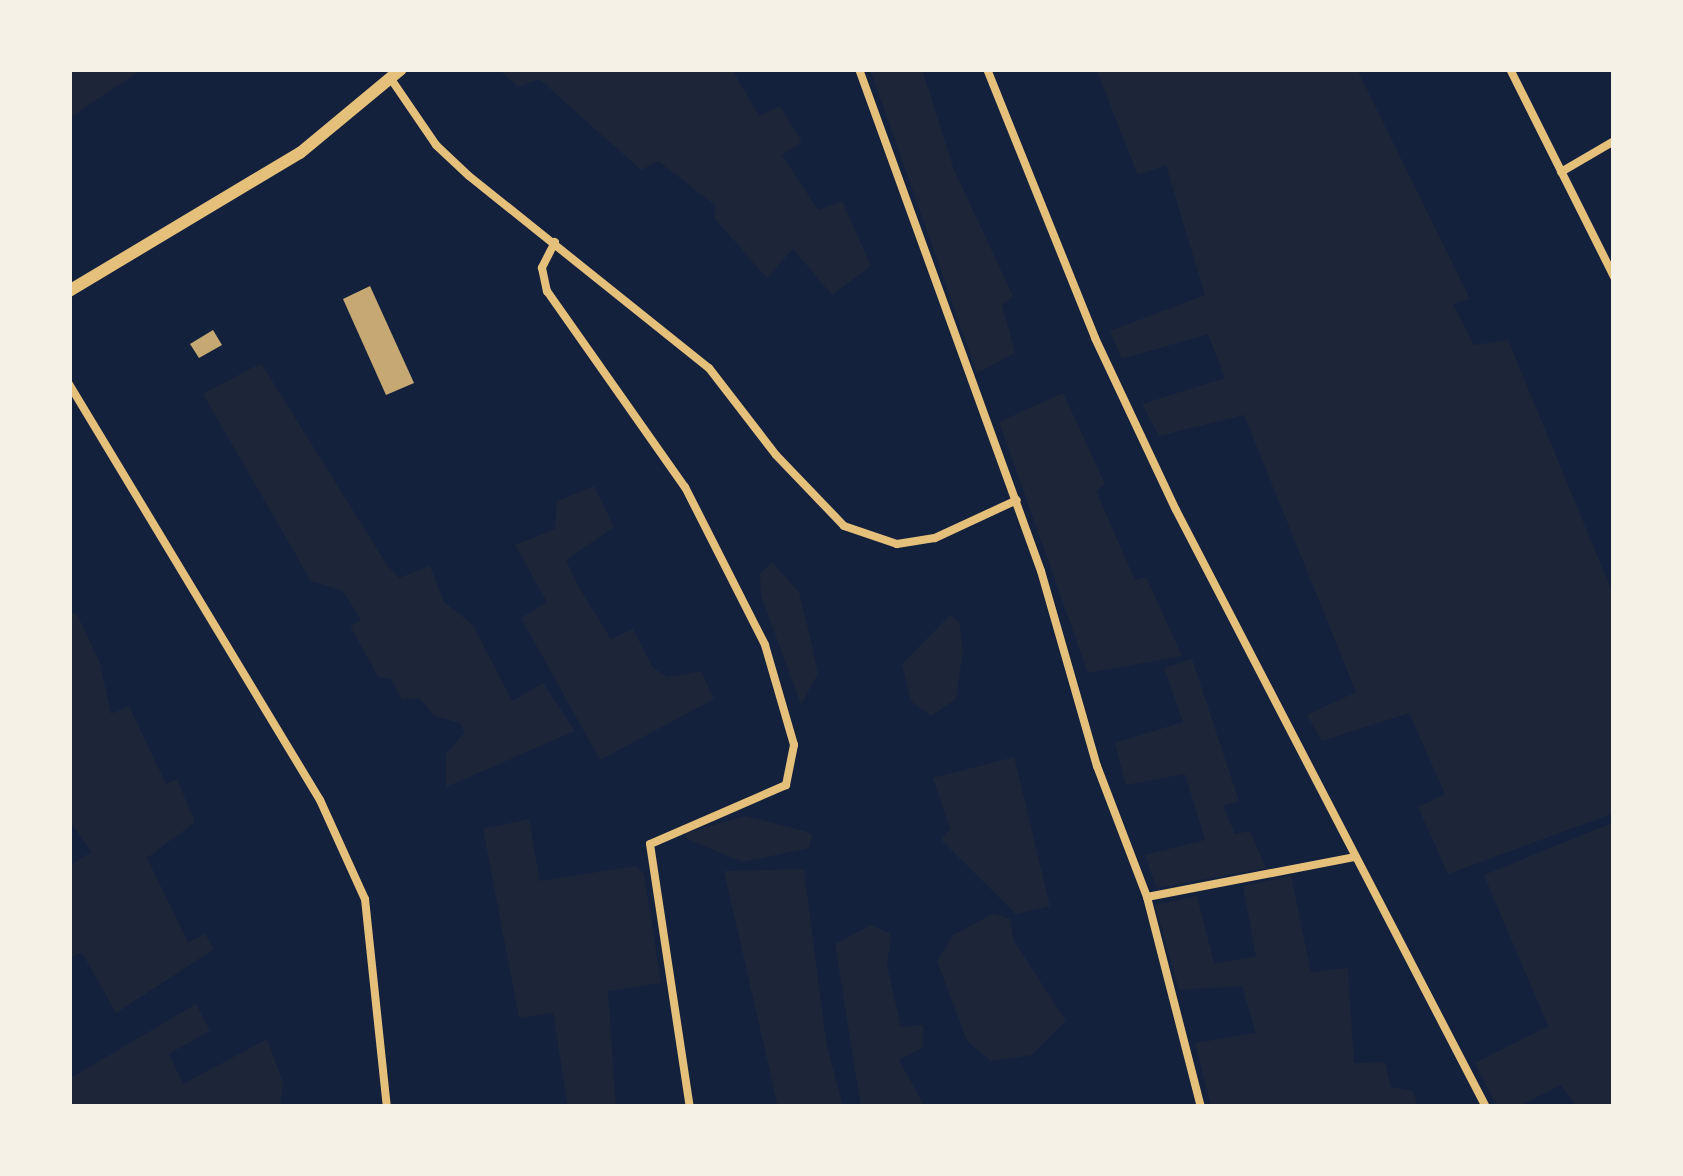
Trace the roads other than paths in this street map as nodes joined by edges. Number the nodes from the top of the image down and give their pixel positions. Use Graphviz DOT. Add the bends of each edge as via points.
graph roads {
  1 [pos="860,69"];
  2 [pos="987,69"];
  3 [pos="1510,69"];
  4 [pos="396,74"];
  5 [pos="1614,141"];
  6 [pos="1562,172"];
  7 [pos="555,242"];
  8 [pos="1614,277"];
  9 [pos="69,291"];
  10 [pos="69,384"];
  11 [pos="1017,500"];
  12 [pos="1354,856"];
  13 [pos="1147,898"];
  14 [pos="387,1107"];
  15 [pos="690,1107"];
  16 [pos="1201,1107"];
  17 [pos="1486,1107"];
  1 -- 11 [label="street"];
  2 -- 12 [label="street" via="1095,338"];
  3 -- 6 [label="street"];
  4 -- 7 [label="street" via="436,145"];
  4 -- 9 [label="main road" via="300,152"];
  5 -- 6 [label="street"];
  6 -- 8 [label="street"];
  7 -- 11 [label="street" via="709,368 844,526 897,544 934,538"];
  7 -- 15 [label="street" via="542,268 547,291 685,487 765,645 794,745 786,785 650,844"];
  10 -- 14 [label="street" via="320,800 365,899"];
  11 -- 13 [label="street" via="1097,766"];
  12 -- 13 [label="street"];
  12 -- 17 [label="street"];
  13 -- 16 [label="street"];
}
